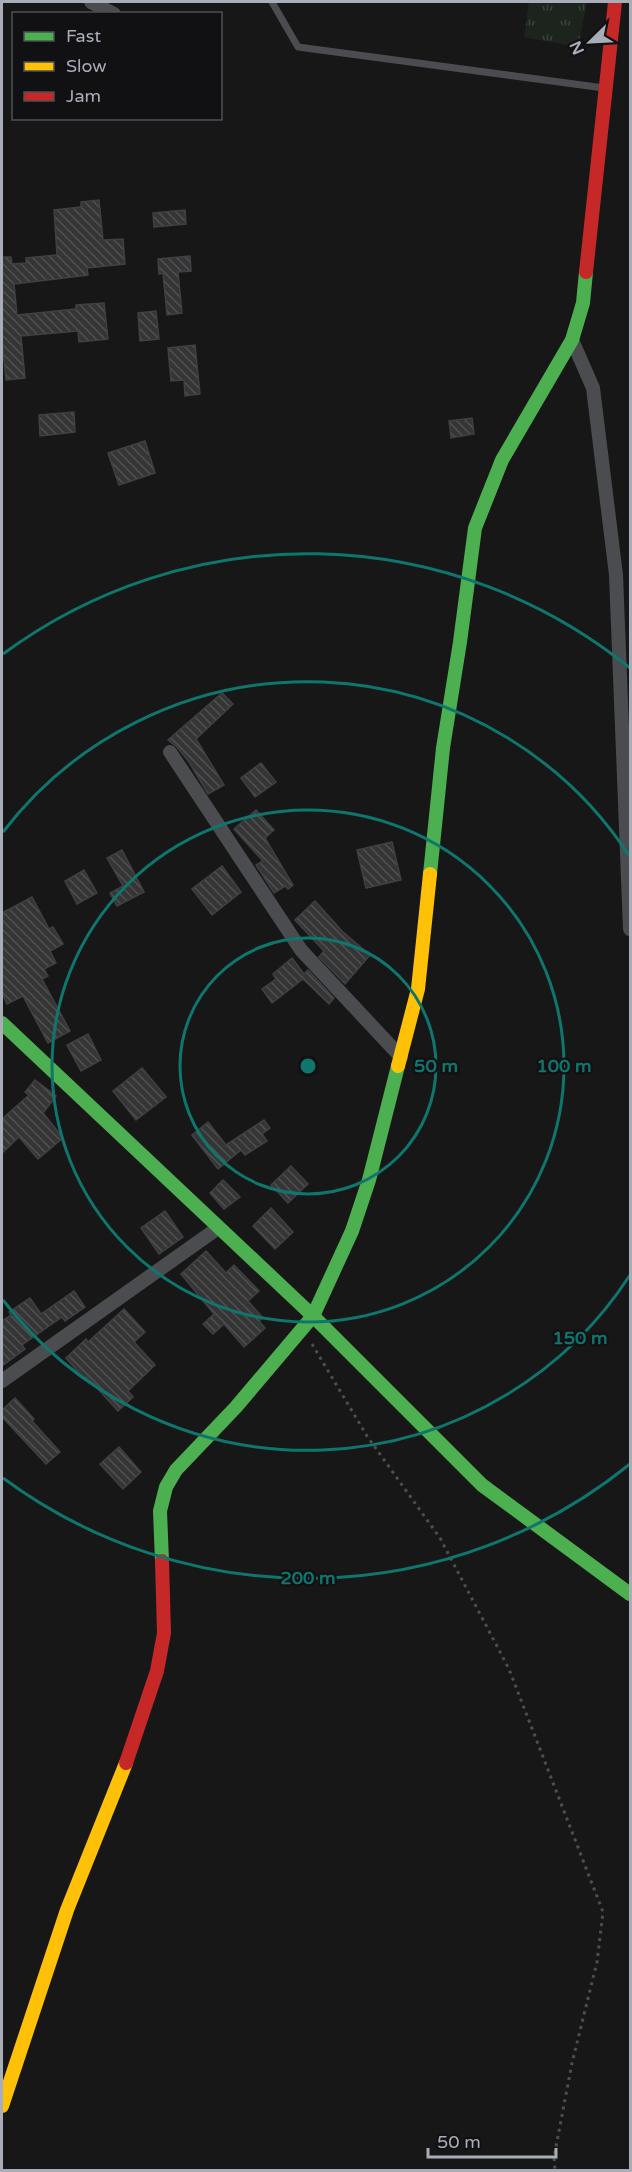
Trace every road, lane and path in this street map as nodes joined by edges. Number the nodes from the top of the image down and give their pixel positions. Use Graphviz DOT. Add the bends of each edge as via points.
graph roads {
  1 [pos="91,2"];
  2 [pos="272,2"];
  3 [pos="615,2"];
  4 [pos="110,12"];
  5 [pos="606,88"];
  6 [pos="572,340"];
  7 [pos="170,752"];
  8 [pos="630,929"];
  9 [pos="2,1023"];
  10 [pos="401,1057"];
  11 [pos="218,1228"];
  12 [pos="313,1316"];
  13 [pos="2,1380"];
  14 [pos="630,1594"];
  15 [pos="2,2106"];
  16 [pos="555,2170"];
  1 -- 4 [label="street"];
  2 -- 5 [label="lane" via="298,46"];
  3 -- 5 [label="street"];
  5 -- 6 [label="street" via="589,261"];
  6 -- 8 [label="street" via="594,388 616,575"];
  6 -- 10 [label="street" via="502,460 475,528 443,748 418,988"];
  7 -- 10 [label="street" via="301,950"];
  9 -- 11 [label="street"];
  10 -- 12 [label="street" via="352,1231"];
  11 -- 12 [label="street"];
  11 -- 13 [label="street"];
  12 -- 14 [label="street" via="482,1485"];
  12 -- 15 [label="street" via="176,1470 166,1487 160,1511 164,1633 157,1671 128,1758 67,1910"];
  12 -- 16 [label="path" via="308,1337 367,1436 440,1538 509,1669 603,1912 597,1962 554,2157"];
}
